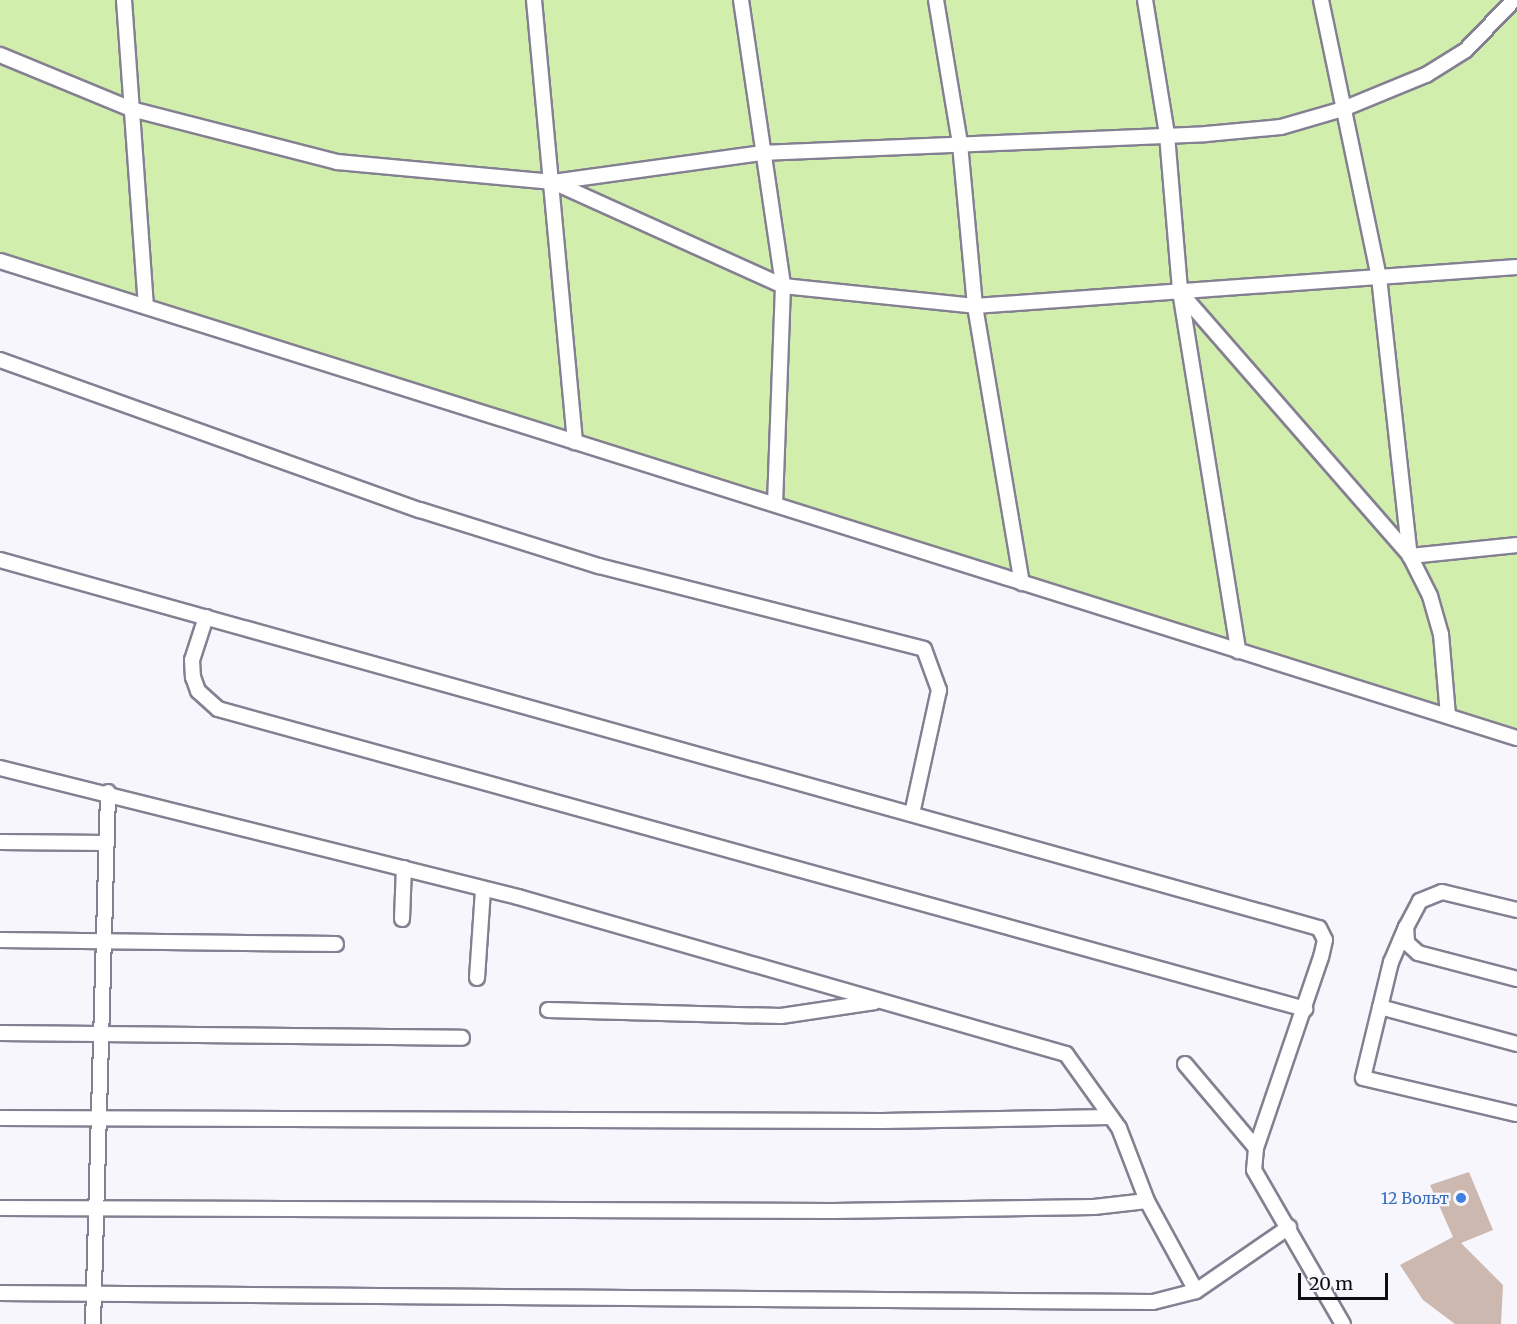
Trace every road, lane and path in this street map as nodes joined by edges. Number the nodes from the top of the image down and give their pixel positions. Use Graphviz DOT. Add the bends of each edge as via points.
graph roads {
  1 [pos="124,0"];
  2 [pos="534,0"];
  3 [pos="741,0"];
  4 [pos="936,0"];
  5 [pos="1145,0"];
  6 [pos="1321,0"];
  7 [pos="1514,0"];
  8 [pos="0,55"];
  9 [pos="131,109"];
  10 [pos="1343,109"];
  11 [pos="1167,135"];
  12 [pos="960,144"];
  13 [pos="761,153"];
  14 [pos="552,182"];
  15 [pos="0,261"];
  16 [pos="1517,267"];
  17 [pos="1379,277"];
  18 [pos="783,286"];
  19 [pos="1180,291"];
  20 [pos="146,306"];
  21 [pos="975,306"];
  22 [pos="0,360"];
  23 [pos="576,442"];
  24 [pos="775,504"];
  25 [pos="1517,545"];
  26 [pos="1410,556"];
  27 [pos="0,560"];
  28 [pos="1023,583"];
  29 [pos="206,617"];
  30 [pos="1238,651"];
  31 [pos="1448,716"];
  32 [pos="1517,738"];
  33 [pos="0,768"];
  34 [pos="108,792"];
  35 [pos="912,814"];
  36 [pos="0,842"];
  37 [pos="107,843"];
  38 [pos="404,868"];
  39 [pos="483,889"];
  40 [pos="1517,910"];
  41 [pos="402,919"];
  42 [pos="1406,927"];
  43 [pos="0,940"];
  44 [pos="104,942"];
  45 [pos="336,944"];
  46 [pos="477,978"];
  47 [pos="1517,979"];
  48 [pos="880,1001"];
  49 [pos="1380,1007"];
  50 [pos="1305,1009"];
  51 [pos="548,1010"];
  52 [pos="0,1033"];
  53 [pos="102,1036"];
  54 [pos="462,1038"];
  55 [pos="1517,1044"];
  56 [pos="1185,1064"];
  57 [pos="1517,1114"];
  58 [pos="1110,1116"];
  59 [pos="0,1118"];
  60 [pos="100,1119"];
  61 [pos="1256,1148"];
  62 [pos="1147,1201"];
  63 [pos="0,1208"];
  64 [pos="98,1209"];
  65 [pos="1289,1227"];
  66 [pos="1196,1291"];
  67 [pos="0,1293"];
  68 [pos="96,1294"];
  69 [pos="93,1324"];
  70 [pos="1343,1324"];
  1 -- 9 [label="lane"];
  2 -- 14 [label="lane"];
  3 -- 13 [label="lane"];
  4 -- 12 [label="lane"];
  5 -- 11 [label="lane"];
  6 -- 10 [label="lane"];
  7 -- 10 [label="lane" via="1466,50 1426,75"];
  8 -- 9 [label="lane"];
  9 -- 14 [label="lane" via="337,162"];
  9 -- 20 [label="lane"];
  10 -- 11 [label="lane" via="1281,127"];
  10 -- 17 [label="lane"];
  11 -- 12 [label="lane"];
  11 -- 19 [label="lane"];
  12 -- 13 [label="lane"];
  12 -- 21 [label="lane"];
  13 -- 14 [label="lane"];
  13 -- 18 [label="lane"];
  14 -- 18 [label="lane"];
  14 -- 23 [label="lane"];
  15 -- 20 [label="lane"];
  16 -- 17 [label="lane"];
  17 -- 19 [label="lane"];
  17 -- 26 [label="lane"];
  18 -- 21 [label="lane"];
  18 -- 24 [label="lane"];
  19 -- 21 [label="lane"];
  19 -- 26 [label="lane"];
  19 -- 30 [label="lane"];
  20 -- 23 [label="lane"];
  21 -- 28 [label="lane"];
  22 -- 35 [label="lane" via="420,510 554,552 924,649 939,690"];
  23 -- 24 [label="lane"];
  24 -- 28 [label="lane"];
  25 -- 26 [label="lane"];
  26 -- 31 [label="lane" via="1430,596 1442,634"];
  27 -- 29 [label="lane"];
  28 -- 30 [label="lane"];
  29 -- 35 [label="lane"];
  29 -- 50 [label="lane" via="192,660 193,677 198,691 218,709"];
  30 -- 31 [label="lane"];
  31 -- 32 [label="lane"];
  33 -- 34 [label="lane"];
  34 -- 37 [label="lane"];
  34 -- 38 [label="lane"];
  35 -- 50 [label="lane" via="1319,928 1325,940"];
  36 -- 37 [label="lane"];
  37 -- 44 [label="lane"];
  38 -- 39 [label="lane"];
  38 -- 41 [label="lane"];
  39 -- 46 [label="lane"];
  39 -- 48 [label="lane"];
  40 -- 42 [label="lane" via="1442,892 1420,901"];
  42 -- 47 [label="lane" via="1407,943 1418,953"];
  42 -- 49 [label="lane"];
  43 -- 44 [label="lane"];
  44 -- 45 [label="lane"];
  44 -- 53 [label="lane"];
  48 -- 51 [label="lane" via="781,1016"];
  48 -- 58 [label="lane" via="1066,1054"];
  49 -- 55 [label="lane"];
  49 -- 57 [label="lane" via="1363,1078"];
  50 -- 61 [label="lane"];
  52 -- 53 [label="lane"];
  53 -- 54 [label="lane" via="147,1032"];
  53 -- 60 [label="lane"];
  56 -- 61 [label="lane"];
  58 -- 60 [label="lane" via="882,1121"];
  58 -- 62 [label="lane"];
  59 -- 60 [label="lane"];
  60 -- 64 [label="lane"];
  61 -- 65 [label="lane" via="1254,1170"];
  62 -- 64 [label="lane" via="1094,1207 833,1211"];
  62 -- 66 [label="lane"];
  63 -- 64 [label="lane"];
  64 -- 68 [label="lane"];
  65 -- 66 [label="lane"];
  65 -- 70 [label="lane"];
  66 -- 68 [label="lane" via="1153,1302"];
  67 -- 68 [label="lane"];
  68 -- 69 [label="lane"];
}
